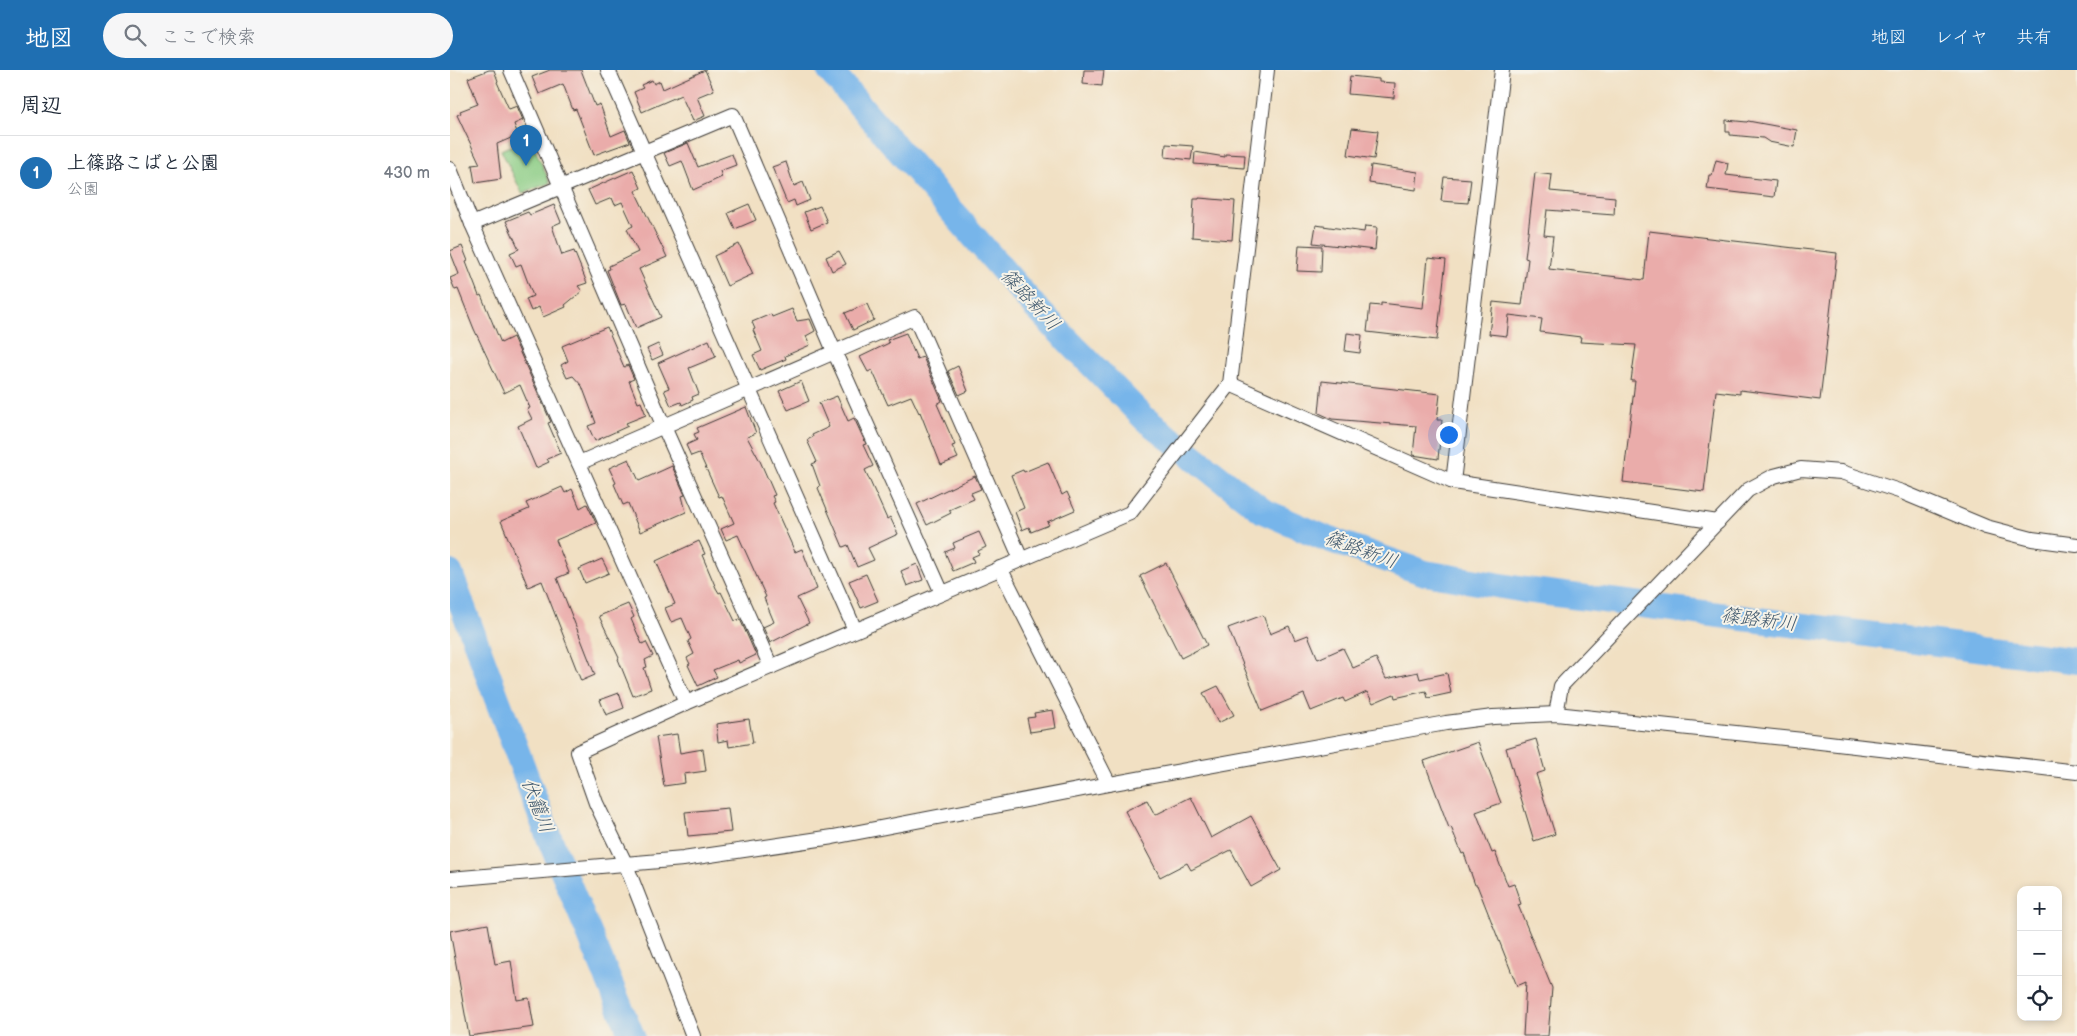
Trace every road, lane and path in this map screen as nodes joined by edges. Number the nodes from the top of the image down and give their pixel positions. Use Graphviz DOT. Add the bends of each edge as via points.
graph roads {
  1 [pos="511,70"];
  2 [pos="608,70"];
  3 [pos="1267,70"];
  4 [pos="1502,70"];
  5 [pos="643,152"];
  6 [pos="450,169"];
  7 [pos="562,187"];
  8 [pos="472,224"];
  9 [pos="834,351"];
  10 [pos="1230,384"];
  11 [pos="748,391"];
  12 [pos="664,427"];
  13 [pos="579,463"];
  14 [pos="1452,482"];
  15 [pos="1718,522"];
  16 [pos="2077,545"];
  17 [pos="1021,559"];
  18 [pos="1000,568"];
  19 [pos="942,593"];
  20 [pos="855,630"];
  21 [pos="771,667"];
  22 [pos="686,703"];
  23 [pos="1556,714"];
  24 [pos="2077,772"];
  25 [pos="1109,784"];
  26 [pos="620,865"];
  27 [pos="450,879"];
  28 [pos="693,1036"];
  1 -- 7 [label="street"];
  2 -- 5 [label="street"];
  3 -- 10 [label="street"];
  4 -- 14 [label="street"];
  5 -- 7 [label="street"];
  5 -- 9 [label="street" via="733,115"];
  5 -- 11 [label="street"];
  6 -- 8 [label="street"];
  7 -- 8 [label="street"];
  7 -- 12 [label="street"];
  8 -- 13 [label="street"];
  9 -- 11 [label="street"];
  9 -- 17 [label="street" via="915,317"];
  9 -- 19 [label="street"];
  10 -- 14 [label="street"];
  10 -- 17 [label="street" via="1130,513"];
  11 -- 12 [label="street"];
  11 -- 20 [label="street"];
  12 -- 13 [label="street"];
  12 -- 21 [label="street"];
  13 -- 22 [label="street"];
  14 -- 15 [label="street"];
  15 -- 16 [label="street" via="1748,490 1774,476 1801,469 1842,472 1902,492 1986,527 2032,540"];
  15 -- 23 [label="street" via="1561,686"];
  17 -- 18 [label="street"];
  18 -- 19 [label="street"];
  18 -- 25 [label="street"];
  19 -- 20 [label="street"];
  20 -- 21 [label="street"];
  21 -- 22 [label="street"];
  22 -- 26 [label="street" via="578,752"];
  23 -- 24 [label="street"];
  23 -- 25 [label="street" via="1446,723"];
  25 -- 26 [label="street" via="833,837"];
  26 -- 27 [label="street"];
  26 -- 28 [label="street"];
}
